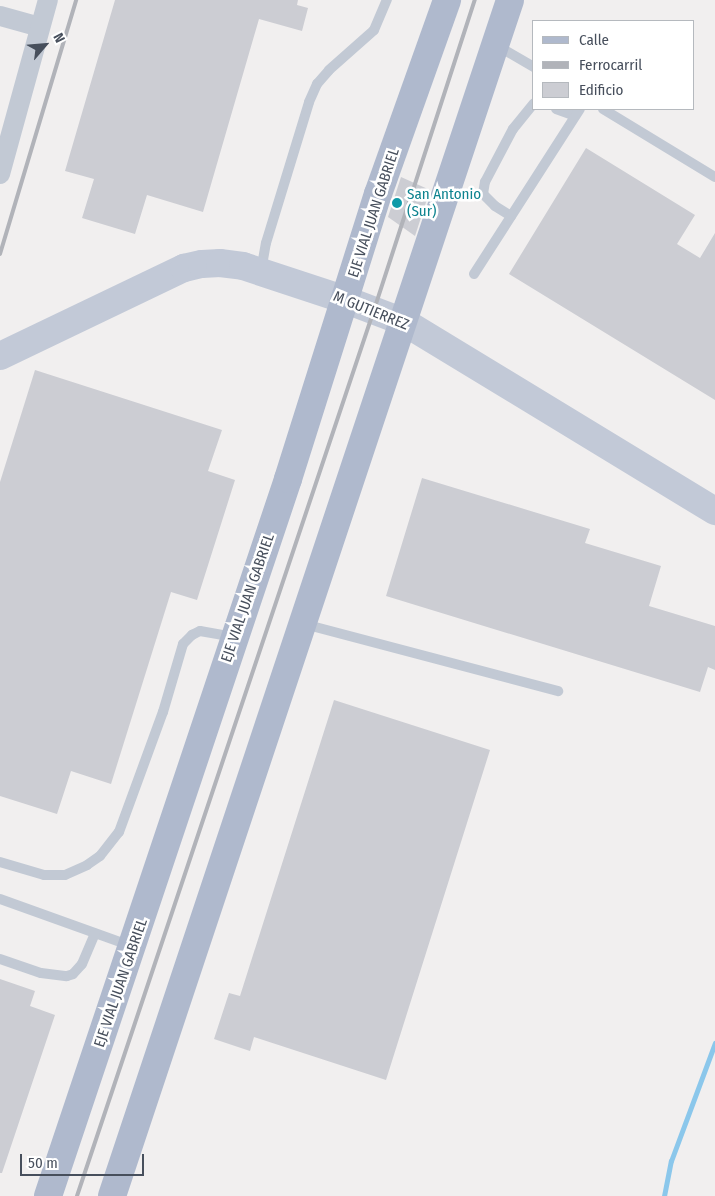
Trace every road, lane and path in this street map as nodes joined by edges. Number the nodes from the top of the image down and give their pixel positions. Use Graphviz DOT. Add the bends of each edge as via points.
graph roads {
  1 [pos="48,0"];
  2 [pos="388,0"];
  3 [pos="447,0"];
  4 [pos="510,0"];
  5 [pos="0,16"];
  6 [pos="40,27"];
  7 [pos="495,44"];
  8 [pos="532,66"];
  9 [pos="532,105"];
  10 [pos="561,110"];
  11 [pos="605,110"];
  12 [pos="577,113"];
  13 [pos="0,174"];
  14 [pos="715,177"];
  15 [pos="511,216"];
  16 [pos="260,272"];
  17 [pos="474,274"];
  18 [pos="346,300"];
  19 [pos="404,322"];
  20 [pos="0,356"];
  21 [pos="715,511"];
  22 [pos="303,624"];
  23 [pos="234,638"];
  24 [pos="558,691"];
  25 [pos="0,862"];
  26 [pos="0,899"];
  27 [pos="95,934"];
  28 [pos="134,947"];
  29 [pos="0,959"];
  30 [pos="48,1196"];
  31 [pos="112,1196"];
  1 -- 6 [label="street"];
  2 -- 16 [label="lane" via="374,30 329,70 309,102"];
  3 -- 18 [label="main road, EJE VIAL JUAN GABRIEL" via="378,194"];
  4 -- 7 [label="main road"];
  5 -- 6 [label="street"];
  6 -- 13 [label="street"];
  7 -- 8 [label="lane"];
  7 -- 19 [label="main road"];
  9 -- 15 [label="lane" via="513,129 485,182 483,194"];
  10 -- 12 [label="lane"];
  11 -- 14 [label="lane"];
  12 -- 15 [label="lane"];
  15 -- 17 [label="lane"];
  16 -- 18 [label="street, M GUTIERREZ"];
  16 -- 20 [label="street, M GUTIERREZ" via="220,263 184,268"];
  18 -- 19 [label="street, M GUTIERREZ"];
  18 -- 23 [label="main road, EJE VIAL JUAN GABRIEL"];
  19 -- 21 [label="street, M GUTIERREZ"];
  19 -- 22 [label="main road"];
  22 -- 24 [label="lane"];
  22 -- 31 [label="main road"];
  23 -- 25 [label="lane" via="200,632 183,644 163,712 119,832 100,856 65,875 44,875"];
  23 -- 28 [label="main road, EJE VIAL JUAN GABRIEL"];
  26 -- 27 [label="lane"];
  27 -- 28 [label="lane"];
  27 -- 29 [label="lane" via="82,964 73,974 66,976 41,973"];
  28 -- 30 [label="main road, EJE VIAL JUAN GABRIEL"];
}
